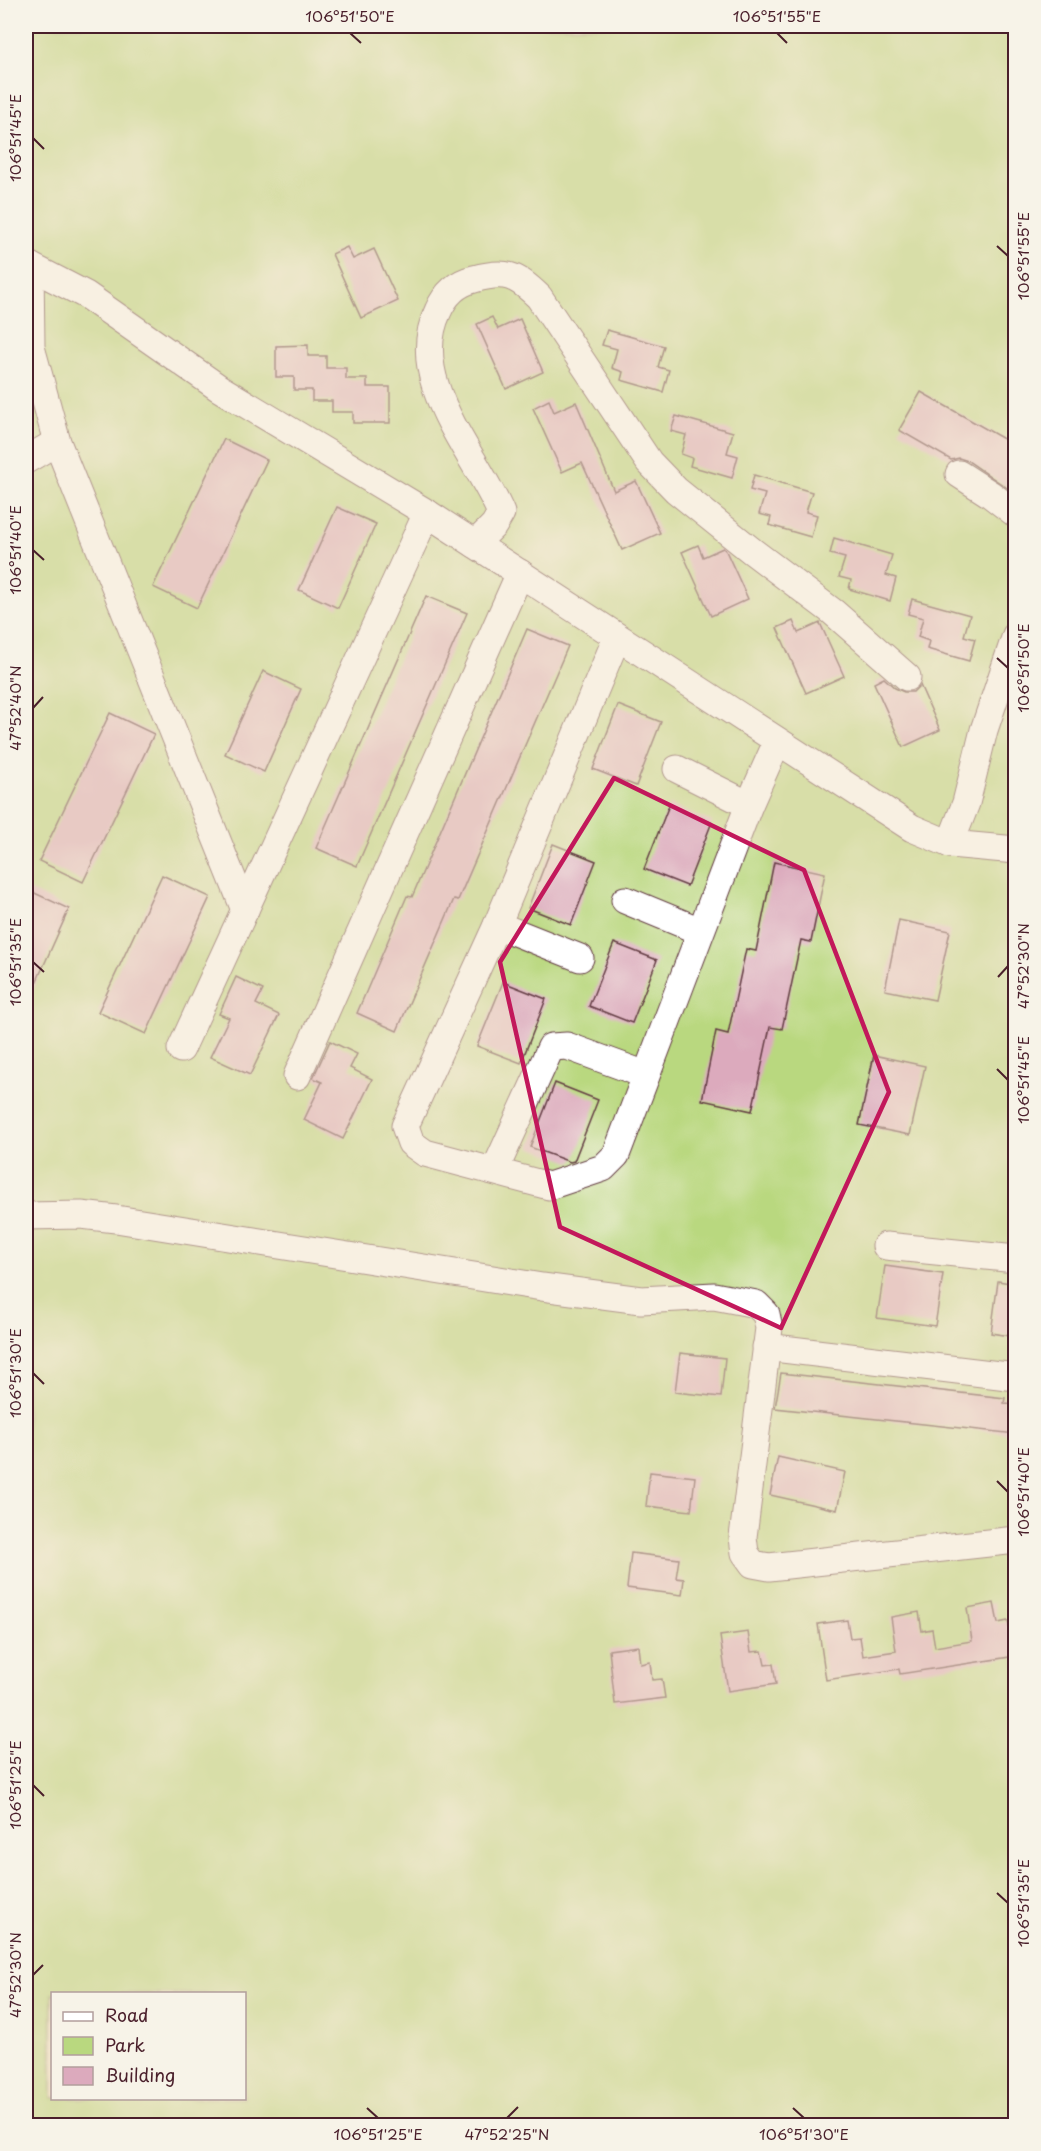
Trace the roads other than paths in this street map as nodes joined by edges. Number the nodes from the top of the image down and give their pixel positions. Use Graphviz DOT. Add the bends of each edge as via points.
graph roads {
  1 [pos="28,265"];
  2 [pos="57,442"];
  3 [pos="26,460"];
  4 [pos="959,474"];
  5 [pos="427,513"];
  6 [pos="1016,514"];
  7 [pos="475,544"];
  8 [pos="520,573"];
  9 [pos="1016,635"];
  10 [pos="618,637"];
  11 [pos="907,677"];
  12 [pos="777,741"];
  13 [pos="677,769"];
  14 [pos="749,804"];
  15 [pos="950,844"];
  16 [pos="1016,850"];
  17 [pos="626,900"];
  18 [pos="245,910"];
  19 [pos="496,925"];
  20 [pos="700,931"];
  21 [pos="580,958"];
  22 [pos="181,1049"];
  23 [pos="646,1075"];
  24 [pos="297,1076"];
  25 [pos="495,1170"];
  26 [pos="26,1216"];
  27 [pos="886,1246"];
  28 [pos="1016,1259"];
  29 [pos="766,1347"];
  30 [pos="1016,1377"];
  31 [pos="1016,1540"];
  1 -- 2 [label="street" via="31,347"];
  1 -- 5 [label="street" via="86,295 219,388"];
  2 -- 3 [label="street"];
  2 -- 18 [label="street"];
  4 -- 6 [label="street"];
  5 -- 7 [label="street"];
  5 -- 18 [label="street"];
  7 -- 8 [label="street"];
  7 -- 11 [label="street" via="501,513 438,397 429,338 445,296 465,281 492,274 520,279 539,297 649,462 676,490 833,612"];
  8 -- 10 [label="street"];
  8 -- 24 [label="street"];
  9 -- 15 [label="street"];
  10 -- 12 [label="street"];
  10 -- 19 [label="street"];
  12 -- 14 [label="street"];
  12 -- 15 [label="street" via="912,828"];
  13 -- 14 [label="street"];
  14 -- 20 [label="street"];
  15 -- 16 [label="street"];
  17 -- 20 [label="street"];
  18 -- 22 [label="street"];
  19 -- 21 [label="street"];
  19 -- 25 [label="street" via="405,1126 411,1143 425,1153"];
  20 -- 23 [label="street"];
  23 -- 25 [label="street" via="616,1155 603,1168 549,1186"];
  23 -- 25 [label="street" via="567,1046 551,1047"];
  26 -- 29 [label="street" via="116,1219 641,1300 714,1296 756,1304 766,1314"];
  27 -- 28 [label="street"];
  29 -- 30 [label="street"];
  29 -- 31 [label="street" via="743,1538 745,1553 753,1564 769,1567"];
}
